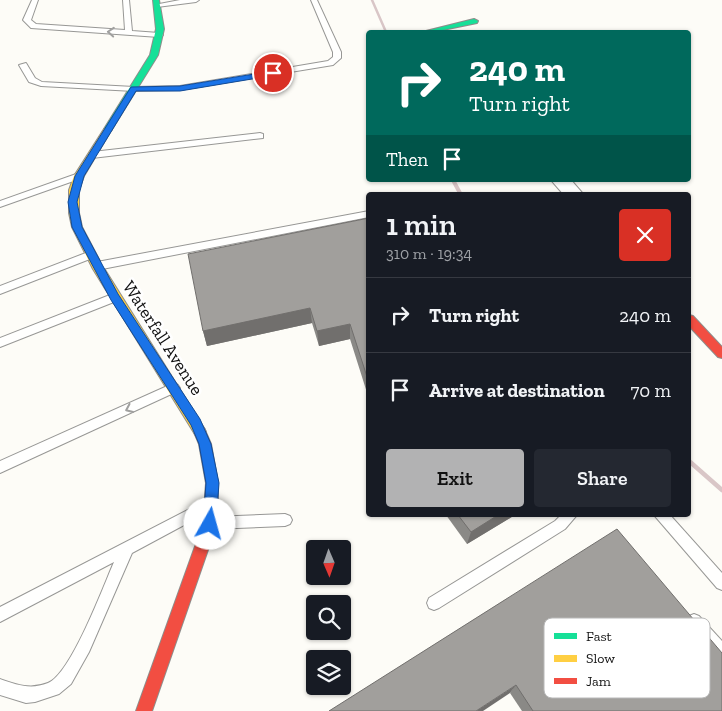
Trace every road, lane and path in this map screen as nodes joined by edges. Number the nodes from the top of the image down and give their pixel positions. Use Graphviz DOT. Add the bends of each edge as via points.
graph roads {
  1 [pos="36,0"];
  2 [pos="126,0"];
  3 [pos="196,0"];
  4 [pos="314,0"];
  5 [pos="157,3"];
  6 [pos="474,21"];
  7 [pos="435,30"];
  8 [pos="129,33"];
  9 [pos="159,35"];
  10 [pos="23,65"];
  11 [pos="134,89"];
  12 [pos="260,136"];
  13 [pos="92,155"];
  14 [pos="79,176"];
  15 [pos="562,182"];
  16 [pos="572,192"];
  17 [pos="0,204"];
  18 [pos="366,215"];
  19 [pos="91,255"];
  20 [pos="97,266"];
  21 [pos="0,290"];
  22 [pos="115,297"];
  23 [pos="691,321"];
  24 [pos="0,342"];
  25 [pos="722,354"];
  26 [pos="174,388"];
  27 [pos="0,467"];
  28 [pos="212,503"];
  29 [pos="568,517"];
  30 [pos="663,517"];
  31 [pos="284,520"];
  32 [pos="210,524"];
  33 [pos="127,548"];
  34 [pos="722,583"];
  35 [pos="434,603"];
  36 [pos="684,609"];
  37 [pos="0,615"];
  38 [pos="692,618"];
  39 [pos="710,638"];
  40 [pos="722,652"];
  41 [pos="0,687"];
  42 [pos="144,711"];
  8 -- 1 [label="lane, one-way" via="34,26 27,20"];
  2 -- 8 [label="lane"];
  3 -- 5 [label="lane"];
  4 -- 11 [label="lane" via="338,52 337,58 330,63 180,88"];
  5 -- 9 [label="street, Waterfall Avenue"];
  6 -- 7 [label="street"];
  8 -- 9 [label="lane"];
  9 -- 11 [label="street, Waterfall Avenue" via="154,55"];
  10 -- 11 [label="lane" via="29,76 39,83"];
  11 -- 13 [label="street, Waterfall Avenue"];
  12 -- 13 [label="lane"];
  13 -- 14 [label="street, Waterfall Avenue"];
  14 -- 17 [label="lane"];
  14 -- 19 [label="street, Waterfall Avenue" via="74,190 74,213"];
  15 -- 16 [label="street"];
  18 -- 20 [label="lane"];
  19 -- 20 [label="street, Waterfall Avenue"];
  19 -- 21 [label="lane"];
  20 -- 22 [label="street, Waterfall Avenue"];
  22 -- 24 [label="lane"];
  22 -- 26 [label="street, Waterfall Avenue"];
  23 -- 25 [label="street"];
  26 -- 27 [label="lane, one-way"];
  26 -- 28 [label="street, Waterfall Avenue" via="205,444"];
  28 -- 32 [label="street, Waterfall Avenue"];
  28 -- 33 [label="lane"];
  29 -- 35 [label="lane"];
  30 -- 34 [label="lane"];
  31 -- 32 [label="lane"];
  32 -- 42 [label="street, Waterfall Avenue"];
  33 -- 37 [label="lane"];
  33 -- 41 [label="lane" via="80,655 66,679 54,689 35,694 26,695"];
  36 -- 38 [label="lane"];
  39 -- 40 [label="lane"];
}
